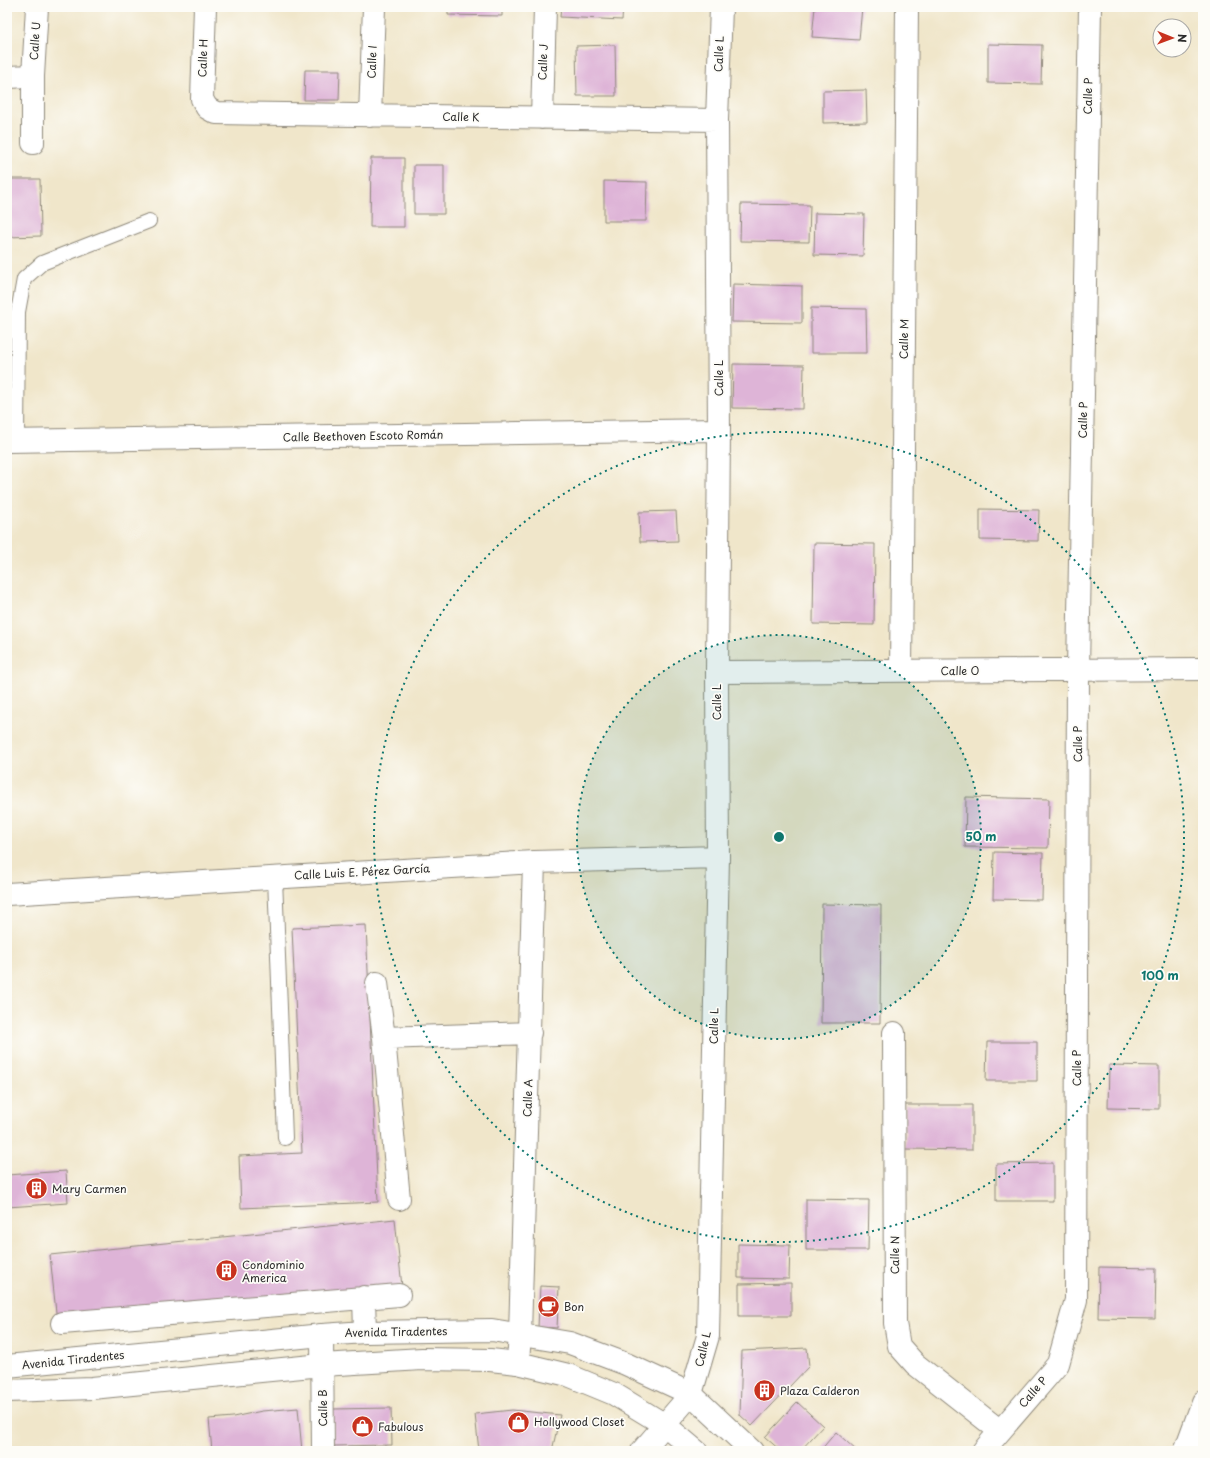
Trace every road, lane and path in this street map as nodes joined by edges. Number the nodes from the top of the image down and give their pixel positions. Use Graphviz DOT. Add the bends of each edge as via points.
graph roads {
  1 [pos="38,7"];
  2 [pos="205,7"];
  3 [pos="374,7"];
  4 [pos="545,7"];
  5 [pos="721,7"];
  6 [pos="907,7"];
  7 [pos="1090,7"];
  8 [pos="33,76"];
  9 [pos="7,77"];
  10 [pos="207,108"];
  11 [pos="370,116"];
  12 [pos="542,118"];
  13 [pos="717,120"];
  14 [pos="32,143"];
  15 [pos="149,221"];
  16 [pos="12,333"];
  17 [pos="719,430"];
  18 [pos="12,441"];
  19 [pos="1203,669"];
  20 [pos="1078,670"];
  21 [pos="901,671"];
  22 [pos="717,672"];
  23 [pos="718,857"];
  24 [pos="534,862"];
  25 [pos="275,878"];
  26 [pos="7,894"];
  27 [pos="377,983"];
  28 [pos="530,1033"];
  29 [pos="894,1033"];
  30 [pos="384,1038"];
  31 [pos="285,1138"];
  32 [pos="399,1199"];
  33 [pos="399,1295"];
  34 [pos="364,1297"];
  35 [pos="62,1323"];
  36 [pos="365,1332"];
  37 [pos="520,1334"];
  38 [pos="322,1335"];
  39 [pos="518,1363"];
  40 [pos="322,1365"];
  41 [pos="7,1366"];
  42 [pos="7,1391"];
  43 [pos="691,1394"];
  44 [pos="1203,1402"];
  45 [pos="665,1425"];
  46 [pos="1000,1431"];
  47 [pos="323,1451"];
  48 [pos="642,1451"];
  49 [pos="696,1451"];
  50 [pos="752,1451"];
  51 [pos="983,1451"];
  52 [pos="1185,1451"];
  1 -- 8 [label="street, Calle U"];
  2 -- 10 [label="street, Calle H" via="202,99"];
  3 -- 11 [label="street, Calle I"];
  4 -- 12 [label="street, Calle J"];
  5 -- 13 [label="street, Calle L"];
  6 -- 21 [label="street, Calle M"];
  7 -- 20 [label="street, Calle P"];
  8 -- 9 [label="street, Calle U"];
  8 -- 14 [label="street, Calle U"];
  10 -- 11 [label="street, Calle K" via="216,113"];
  11 -- 12 [label="street, Calle K"];
  12 -- 13 [label="street, Calle K"];
  13 -- 17 [label="street, Calle L"];
  15 -- 16 [label="lane" via="42,263 24,279"];
  16 -- 18 [label="lane"];
  17 -- 18 [label="street, Calle Beethoven Escoto Román"];
  17 -- 22 [label="street, Calle L"];
  19 -- 20 [label="street, Calle O"];
  20 -- 21 [label="street, Calle O"];
  20 -- 46 [label="street, Calle P" via="1076,1300 1058,1364"];
  21 -- 22 [label="street, Calle O"];
  22 -- 23 [label="street, Calle L"];
  23 -- 24 [label="street, Calle Luis E. Pérez García"];
  23 -- 43 [label="street, Calle L" via="708,1336"];
  24 -- 25 [label="street, Calle Luis E. Pérez García"];
  24 -- 28 [label="street, Calle A"];
  25 -- 26 [label="street, Calle Luis E. Pérez García"];
  25 -- 31 [label="lane"];
  27 -- 30 [label="street"];
  28 -- 30 [label="street"];
  28 -- 37 [label="street, Calle A"];
  29 -- 46 [label="street, Calle N" via="895,1323 899,1346 915,1364"];
  30 -- 32 [label="street"];
  33 -- 34 [label="street"];
  34 -- 35 [label="street"];
  34 -- 36 [label="street"];
  36 -- 37 [label="street, Avenida Tiradentes" via="492,1330"];
  36 -- 38 [label="street, Avenida Tiradentes"];
  37 -- 39 [label="street, Calle A"];
  37 -- 43 [label="street, Avenida Tiradentes" via="570,1343 626,1364"];
  38 -- 40 [label="street, Calle B"];
  38 -- 41 [label="street, Avenida Tiradentes"];
  39 -- 40 [label="street" via="422,1359"];
  39 -- 45 [label="street" via="568,1375 614,1394"];
  40 -- 42 [label="street" via="92,1388"];
  40 -- 47 [label="street, Calle B"];
  43 -- 45 [label="street"];
  43 -- 50 [label="street, Avenida Tiradentes"];
  44 -- 52 [label="street"];
  45 -- 48 [label="street"];
  45 -- 49 [label="street"];
  46 -- 51 [label="street, Calle P"];
}
